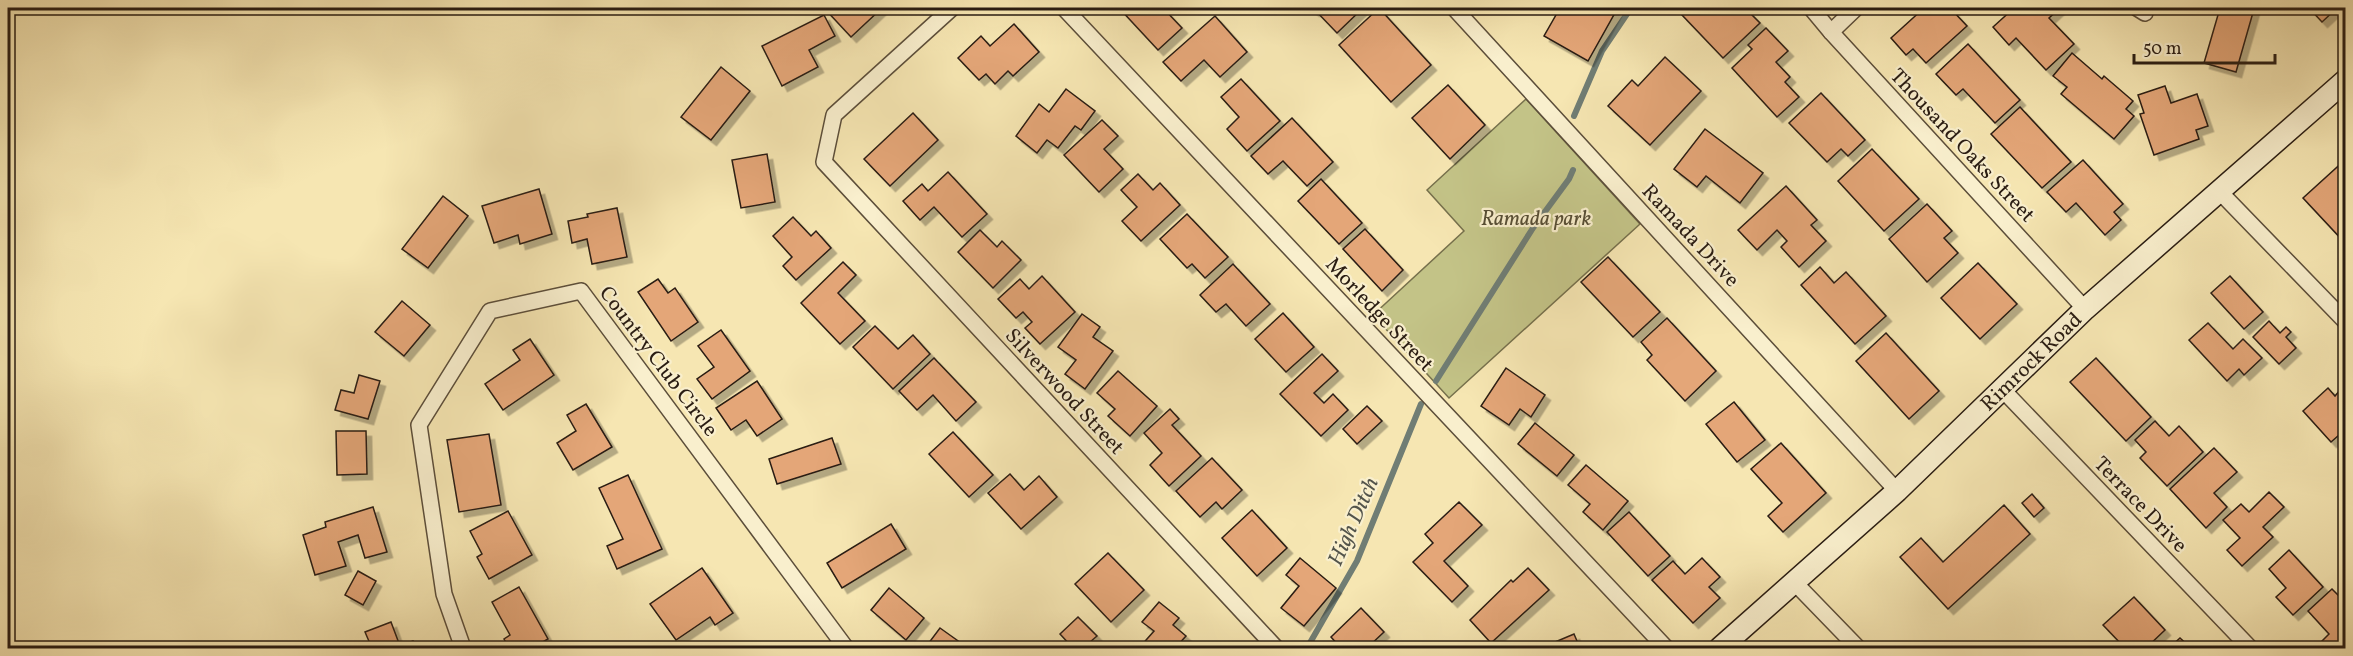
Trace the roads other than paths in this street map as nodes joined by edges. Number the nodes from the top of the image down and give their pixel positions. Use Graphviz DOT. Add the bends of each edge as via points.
graph roads {
  1 [pos="952,8"];
  2 [pos="1064,8"];
  3 [pos="1454,8"];
  4 [pos="1811,8"];
  5 [pos="1856,8"];
  6 [pos="1831,32"];
  7 [pos="2346,80"];
  8 [pos="2220,192"];
  9 [pos="2085,309"];
  10 [pos="2346,322"];
  11 [pos="2002,389"];
  12 [pos="1897,490"];
  13 [pos="1795,583"];
  14 [pos="463,648"];
  15 [pos="846,648"];
  16 [pos="1276,648"];
  17 [pos="1666,648"];
  18 [pos="1720,648"];
  19 [pos="1858,648"];
  20 [pos="2250,648"];
  1 -- 16 [label="street, Silverwood Street" via="834,115 824,162"];
  2 -- 17 [label="street, Morledge Street"];
  3 -- 12 [label="street, Ramada Drive"];
  4 -- 6 [label="street, Thousand Oaks Street"];
  5 -- 6 [label="street"];
  6 -- 9 [label="street, Thousand Oaks Street"];
  7 -- 8 [label="main road, Rimrock Road"];
  8 -- 9 [label="main road, Rimrock Road"];
  8 -- 10 [label="street"];
  9 -- 11 [label="main road, Rimrock Road"];
  11 -- 12 [label="main road, Rimrock Road"];
  11 -- 20 [label="street, Terrace Drive"];
  12 -- 13 [label="main road, Rimrock Road"];
  13 -- 18 [label="main road, Rimrock Road"];
  13 -- 19 [label="street"];
  14 -- 15 [label="street, Country Club Circle" via="444,594 419,425 490,311 580,291"];
}
